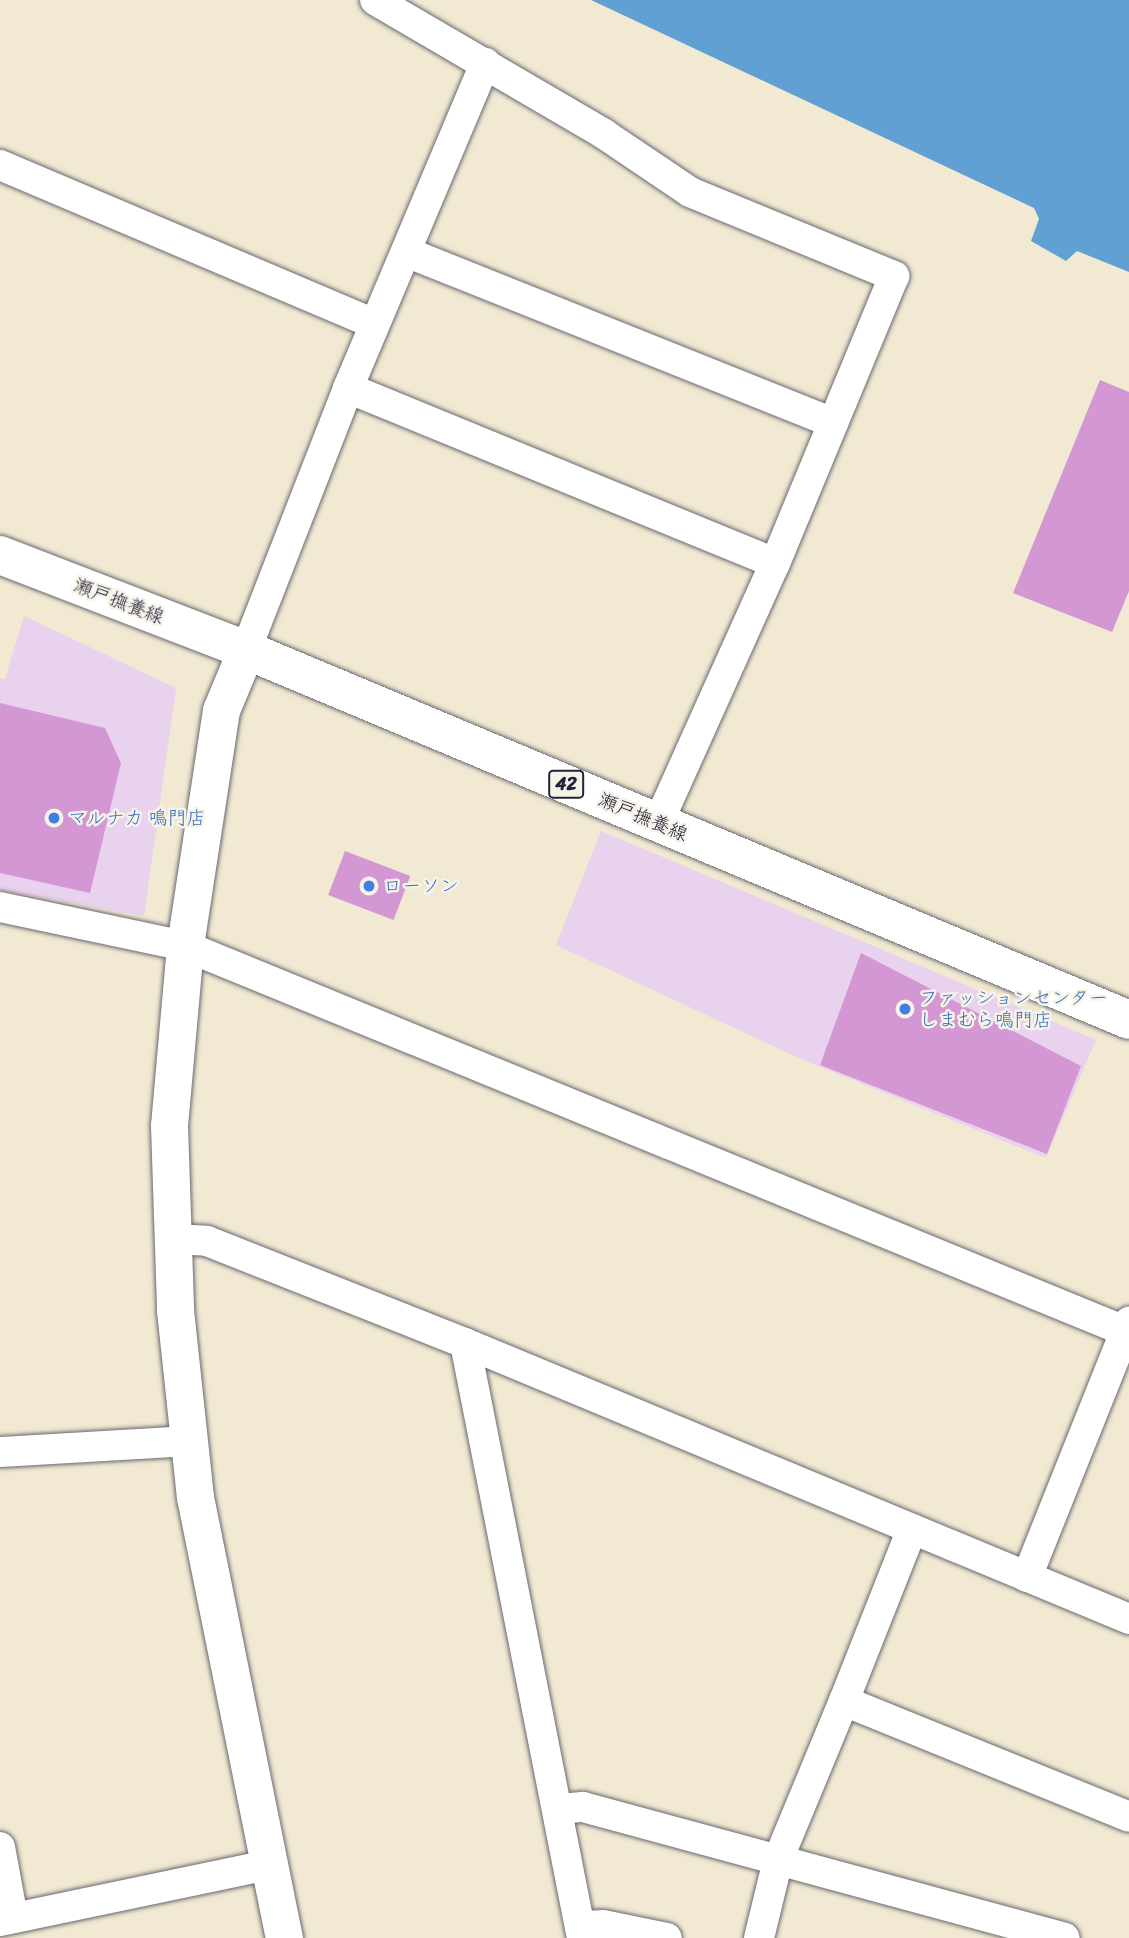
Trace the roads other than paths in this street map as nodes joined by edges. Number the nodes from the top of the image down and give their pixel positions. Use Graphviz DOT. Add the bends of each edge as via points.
graph roads {
  1 [pos="375,0"];
  2 [pos="485,63"];
  3 [pos="0,165"];
  4 [pos="406,252"];
  5 [pos="374,324"];
  6 [pos="348,388"];
  7 [pos="833,423"];
  8 [pos="0,555"];
  9 [pos="775,563"];
  10 [pos="246,650"];
  11 [pos="658,823"];
  12 [pos="0,907"];
  13 [pos="185,946"];
  14 [pos="1129,1020"];
  15 [pos="172,1239"];
  16 [pos="1127,1326"];
  17 [pos="465,1343"];
  18 [pos="188,1441"];
  19 [pos="0,1452"];
  20 [pos="912,1529"];
  21 [pos="1027,1577"];
  22 [pos="1129,1619"];
  23 [pos="844,1701"];
  24 [pos="558,1809"];
  25 [pos="1129,1817"];
  26 [pos="0,1847"];
  27 [pos="778,1860"];
  28 [pos="270,1865"];
  29 [pos="7,1919"];
  30 [pos="581,1932"];
  31 [pos="284,1938"];
  32 [pos="667,1938"];
  33 [pos="759,1938"];
  34 [pos="1064,1938"];
  1 -- 2 [label="street"];
  2 -- 4 [label="street"];
  2 -- 7 [label="street" via="690,192 894,276"];
  3 -- 5 [label="street"];
  4 -- 5 [label="street"];
  4 -- 7 [label="street"];
  5 -- 6 [label="street"];
  6 -- 9 [label="street"];
  6 -- 10 [label="street"];
  7 -- 9 [label="street"];
  8 -- 10 [label="main road, 瀬戸撫養線 / 42"];
  9 -- 11 [label="street"];
  10 -- 11 [label="main road, 瀬戸撫養線 / 42"];
  10 -- 13 [label="street" via="221,710"];
  11 -- 14 [label="main road, 瀬戸撫養線 / 42"];
  12 -- 13 [label="street"];
  13 -- 15 [label="street" via="169,1125"];
  13 -- 16 [label="street"];
  15 -- 17 [label="street" via="207,1241"];
  15 -- 18 [label="street"];
  16 -- 21 [label="street"];
  17 -- 20 [label="street"];
  17 -- 24 [label="street"];
  18 -- 19 [label="street"];
  18 -- 28 [label="street" via="216,1606"];
  20 -- 21 [label="street"];
  20 -- 23 [label="street"];
  21 -- 22 [label="street"];
  23 -- 25 [label="street"];
  23 -- 27 [label="street"];
  24 -- 27 [label="street" via="583,1807"];
  24 -- 30 [label="street"];
  26 -- 29 [label="street"];
  27 -- 33 [label="street"];
  27 -- 34 [label="street"];
  28 -- 29 [label="street"];
  28 -- 31 [label="street"];
  30 -- 32 [label="street" via="603,1925"];
}
